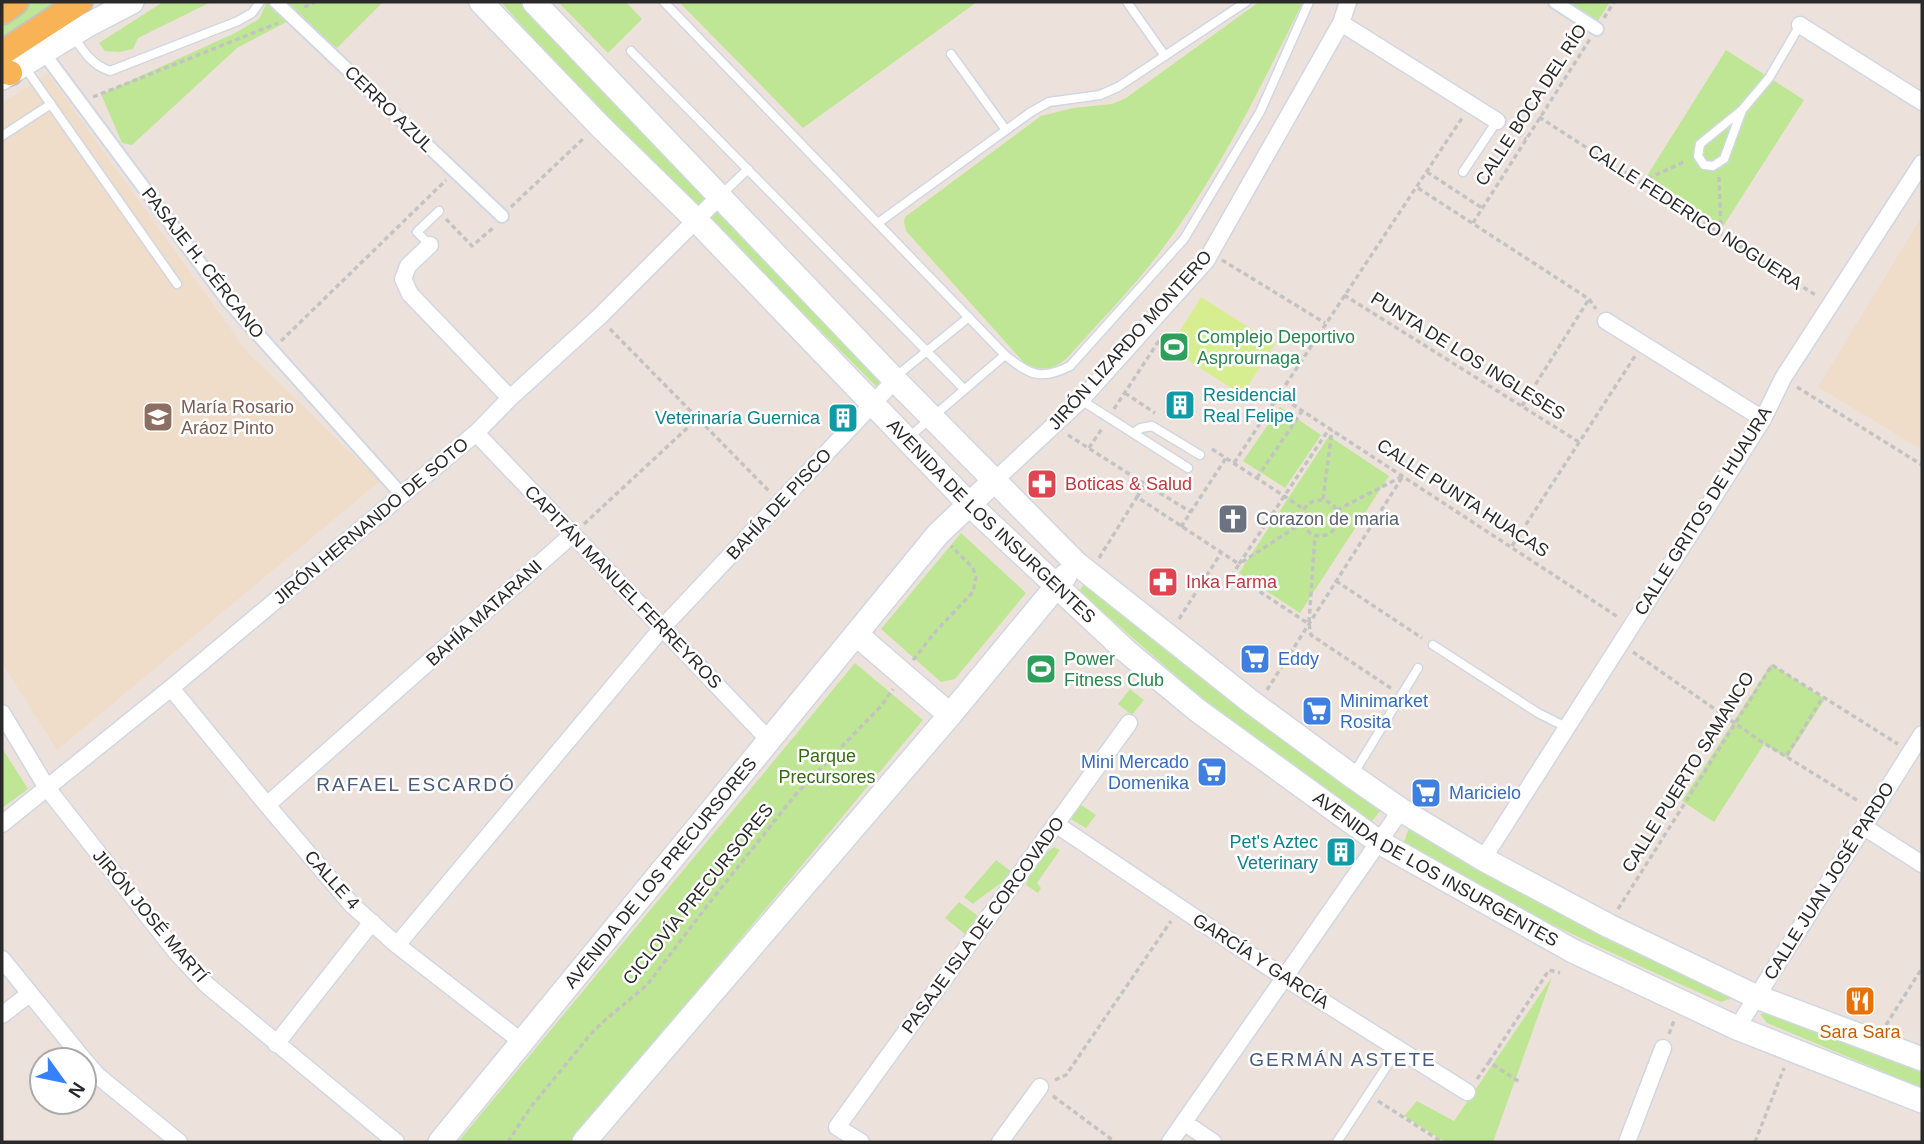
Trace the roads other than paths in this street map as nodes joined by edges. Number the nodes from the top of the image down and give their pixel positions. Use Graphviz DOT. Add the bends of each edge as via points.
graph roads {
  1 [pos="16,2"];
  2 [pos="79,2"];
  3 [pos="132,2"];
  4 [pos="260,2"];
  5 [pos="276,2"];
  6 [pos="481,2"];
  7 [pos="534,2"];
  8 [pos="664,2"];
  9 [pos="1127,2"];
  10 [pos="1247,2"];
  11 [pos="1309,2"];
  12 [pos="1348,2"];
  13 [pos="1555,2"];
  14 [pos="2,12"];
  15 [pos="1341,23"];
  16 [pos="1800,25"];
  17 [pos="1597,29"];
  18 [pos="72,34"];
  19 [pos="631,51"];
  20 [pos="43,52"];
  21 [pos="951,54"];
  22 [pos="1166,56"];
  23 [pos="8,68"];
  24 [pos="1922,102"];
  25 [pos="51,104"];
  26 [pos="1742,110"];
  27 [pos="1497,121"];
  28 [pos="1006,130"];
  29 [pos="2,136"];
  30 [pos="1922,163"];
  31 [pos="748,169"];
  32 [pos="1463,172"];
  33 [pos="720,196"];
  34 [pos="439,211"];
  35 [pos="502,216"];
  36 [pos="696,220"];
  37 [pos="878,223"];
  38 [pos="430,245"];
  39 [pos="177,284"];
  40 [pos="969,317"];
  41 [pos="1606,321"];
  42 [pos="927,351"];
  43 [pos="1005,355"];
  44 [pos="894,379"];
  45 [pos="964,389"];
  46 [pos="510,398"];
  47 [pos="1081,400"];
  48 [pos="872,404"];
  49 [pos="932,416"];
  50 [pos="1763,419"];
  51 [pos="477,433"];
  52 [pos="1133,433"];
  53 [pos="907,439"];
  54 [pos="1200,455"];
  55 [pos="1188,468"];
  56 [pos="994,481"];
  57 [pos="402,495"];
  58 [pos="969,504"];
  59 [pos="573,534"];
  60 [pos="1087,560"];
  61 [pos="1057,585"];
  62 [pos="662,628"];
  63 [pos="856,634"];
  64 [pos="1433,645"];
  65 [pos="1418,668"];
  66 [pos="171,688"];
  67 [pos="2,713"];
  68 [pos="950,715"];
  69 [pos="1129,723"];
  70 [pos="1567,728"];
  71 [pos="1922,734"];
  72 [pos="769,740"];
  73 [pos="1352,776"];
  74 [pos="47,788"];
  75 [pos="267,805"];
  76 [pos="1401,810"];
  77 [pos="2,824"];
  78 [pos="1057,825"];
  79 [pos="1864,827"];
  80 [pos="1379,842"];
  81 [pos="1482,859"];
  82 [pos="1922,864"];
  83 [pos="372,922"];
  84 [pos="397,945"];
  85 [pos="2,959"];
  86 [pos="1285,978"];
  87 [pos="29,995"];
  88 [pos="1757,996"];
  89 [pos="2,1015"];
  90 [pos="1737,1028"];
  91 [pos="522,1042"];
  92 [pos="276,1044"];
  93 [pos="72,1046"];
  94 [pos="1663,1048"];
  95 [pos="1398,1049"];
  96 [pos="1922,1059"];
  97 [pos="98,1076"];
  98 [pos="1040,1087"];
  99 [pos="1467,1092"];
  100 [pos="1922,1101"];
  101 [pos="1185,1123"];
  102 [pos="178,1142"];
  103 [pos="396,1142"];
  104 [pos="440,1142"];
  105 [pos="584,1142"];
  106 [pos="861,1142"];
  107 [pos="1000,1142"];
  108 [pos="1170,1142"];
  109 [pos="1213,1142"];
  110 [pos="1336,1142"];
  111 [pos="1627,1142"];
  1 -- 14 [label="main road"];
  2 -- 23 [label="main road"];
  3 -- 18 [label="main road"];
  4 -- 18 [label="lane" via="253,13 238,21 110,71 89,59"];
  5 -- 35 [label="street, CERRO AZUL"];
  6 -- 36 [label="main road, AVENIDA DE LOS INSURGENTES"];
  7 -- 33 [label="main road, AVENIDA DE LOS INSURGENTES"];
  8 -- 37 [label="lane"];
  9 -- 22 [label="lane"];
  10 -- 22 [label="lane"];
  11 -- 43 [label="lane" via="1260,112 1184,239 1070,366 1053,375 1036,375"];
  12 -- 15 [label="street, JIRÓN LIZARDO MONTERO"];
  13 -- 17 [label="street"];
  15 -- 27 [label="street"];
  15 -- 47 [label="street, JIRÓN LIZARDO MONTERO" via="1211,253"];
  16 -- 24 [label="street"];
  16 -- 26 [label="lane" via="1769,78"];
  18 -- 20 [label="main road"];
  19 -- 31 [label="lane"];
  20 -- 23 [label="main road"];
  20 -- 57 [label="street, PASAJE H. CÉRCANO" via="228,301"];
  21 -- 28 [label="lane"];
  22 -- 28 [label="lane" via="1118,88 1049,102"];
  23 -- 25 [label="lane"];
  25 -- 29 [label="lane"];
  25 -- 39 [label="lane"];
  26 -- 26 [label="lane" via="1724,159 1718,165 1704,165 1698,156 1700,144"];
  27 -- 32 [label="lane"];
  28 -- 37 [label="lane"];
  30 -- 50 [label="street, CALLE GRITOS DE HUAURA" via="1783,378"];
  31 -- 33 [label="lane"];
  31 -- 42 [label="lane"];
  33 -- 36 [label="street, JIRÓN HERNANDO DE SOTO"];
  33 -- 44 [label="main road, AVENIDA DE LOS INSURGENTES"];
  34 -- 38 [label="lane" via="417,232"];
  36 -- 46 [label="street, JIRÓN HERNANDO DE SOTO"];
  36 -- 48 [label="main road, AVENIDA DE LOS INSURGENTES"];
  37 -- 40 [label="lane"];
  38 -- 46 [label="street" via="408,266 403,279 411,294"];
  40 -- 42 [label="lane"];
  40 -- 43 [label="lane"];
  41 -- 50 [label="street"];
  42 -- 44 [label="lane"];
  42 -- 45 [label="lane"];
  43 -- 45 [label="lane"];
  44 -- 48 [label="street, BAHÍA DE PISCO"];
  44 -- 49 [label="main road, AVENIDA DE LOS INSURGENTES"];
  45 -- 49 [label="lane"];
  46 -- 51 [label="street, JIRÓN HERNANDO DE SOTO"];
  47 -- 52 [label="lane"];
  47 -- 56 [label="street, JIRÓN LIZARDO MONTERO"];
  48 -- 53 [label="main road, AVENIDA DE LOS INSURGENTES"];
  48 -- 62 [label="street, BAHÍA DE PISCO"];
  49 -- 53 [label="lane"];
  49 -- 56 [label="main road, AVENIDA DE LOS INSURGENTES"];
  50 -- 70 [label="street, CALLE GRITOS DE HUAURA"];
  51 -- 57 [label="street, JIRÓN HERNANDO DE SOTO"];
  51 -- 59 [label="street, CAPITÁN MANUEL FERREYROS"];
  52 -- 54 [label="lane" via="1152,426"];
  52 -- 55 [label="lane"];
  53 -- 58 [label="main road, AVENIDA DE LOS INSURGENTES"];
  56 -- 58 [label="main road, AVENIDA DE LOS PRECURSORES"];
  56 -- 60 [label="main road, AVENIDA DE LOS INSURGENTES"];
  57 -- 66 [label="street, JIRÓN HERNANDO DE SOTO"];
  58 -- 61 [label="main road, AVENIDA DE LOS INSURGENTES"];
  58 -- 63 [label="main road, AVENIDA DE LOS PRECURSORES" via="938,534"];
  59 -- 62 [label="street, CAPITÁN MANUEL FERREYROS"];
  59 -- 75 [label="street, BAHÍA MATARANI"];
  60 -- 61 [label="main road"];
  60 -- 73 [label="main road, AVENIDA DE LOS INSURGENTES" via="1166,636"];
  61 -- 68 [label="main road"];
  61 -- 80 [label="main road, AVENIDA DE LOS INSURGENTES" via="1197,710"];
  62 -- 72 [label="street, CAPITÁN MANUEL FERREYROS"];
  62 -- 84 [label="street, BAHÍA DE PISCO"];
  63 -- 68 [label="main road"];
  63 -- 72 [label="main road, AVENIDA DE LOS PRECURSORES"];
  64 -- 70 [label="lane"];
  65 -- 73 [label="lane"];
  66 -- 74 [label="street, JIRÓN HERNANDO DE SOTO"];
  66 -- 75 [label="street, CALLE 4"];
  67 -- 74 [label="street, JIRÓN JOSÉ MARTÍ"];
  68 -- 105 [label="main road"];
  69 -- 78 [label="street, PASAJE ISLA DE CORCOVADO"];
  70 -- 81 [label="street, CALLE GRITOS DE HUAURA"];
  71 -- 79 [label="street, CALLE JUAN JOSÉ PARDO"];
  72 -- 91 [label="main road, AVENIDA DE LOS PRECURSORES"];
  73 -- 76 [label="main road, AVENIDA DE LOS INSURGENTES"];
  74 -- 77 [label="street, JIRÓN HERNANDO DE SOTO"];
  74 -- 92 [label="street, JIRÓN JOSÉ MARTÍ" via="176,952"];
  75 -- 83 [label="street, CALLE 4" via="352,905"];
  76 -- 80 [label="street"];
  76 -- 81 [label="main road, AVENIDA DE LOS INSURGENTES"];
  78 -- 86 [label="street, GARCÍA Y GARCÍA"];
  78 -- 106 [label="street, PASAJE ISLA DE CORCOVADO" via="837,1127"];
  79 -- 82 [label="street"];
  79 -- 88 [label="street, CALLE JUAN JOSÉ PARDO"];
  80 -- 86 [label="street"];
  80 -- 90 [label="main road, AVENIDA DE LOS INSURGENTES" via="1573,951"];
  81 -- 88 [label="main road, AVENIDA DE LOS INSURGENTES"];
  83 -- 84 [label="street, CALLE 4"];
  83 -- 92 [label="street"];
  84 -- 91 [label="street, CALLE 4"];
  85 -- 87 [label="street"];
  86 -- 95 [label="street, GARCÍA Y GARCÍA"];
  86 -- 101 [label="street"];
  87 -- 89 [label="street"];
  87 -- 93 [label="street"];
  88 -- 90 [label="street, CALLE JUAN JOSÉ PARDO"];
  88 -- 96 [label="main road, AVENIDA DE LOS INSURGENTES"];
  90 -- 100 [label="main road, AVENIDA DE LOS INSURGENTES"];
  91 -- 104 [label="main road, AVENIDA DE LOS PRECURSORES"];
  92 -- 103 [label="street, JIRÓN JOSÉ MARTÍ"];
  94 -- 111 [label="street"];
  95 -- 99 [label="street, GARCÍA Y GARCÍA"];
  95 -- 110 [label="lane"];
  97 -- 102 [label="street"];
  98 -- 107 [label="street"];
  101 -- 108 [label="street"];
  101 -- 109 [label="street"];
}
